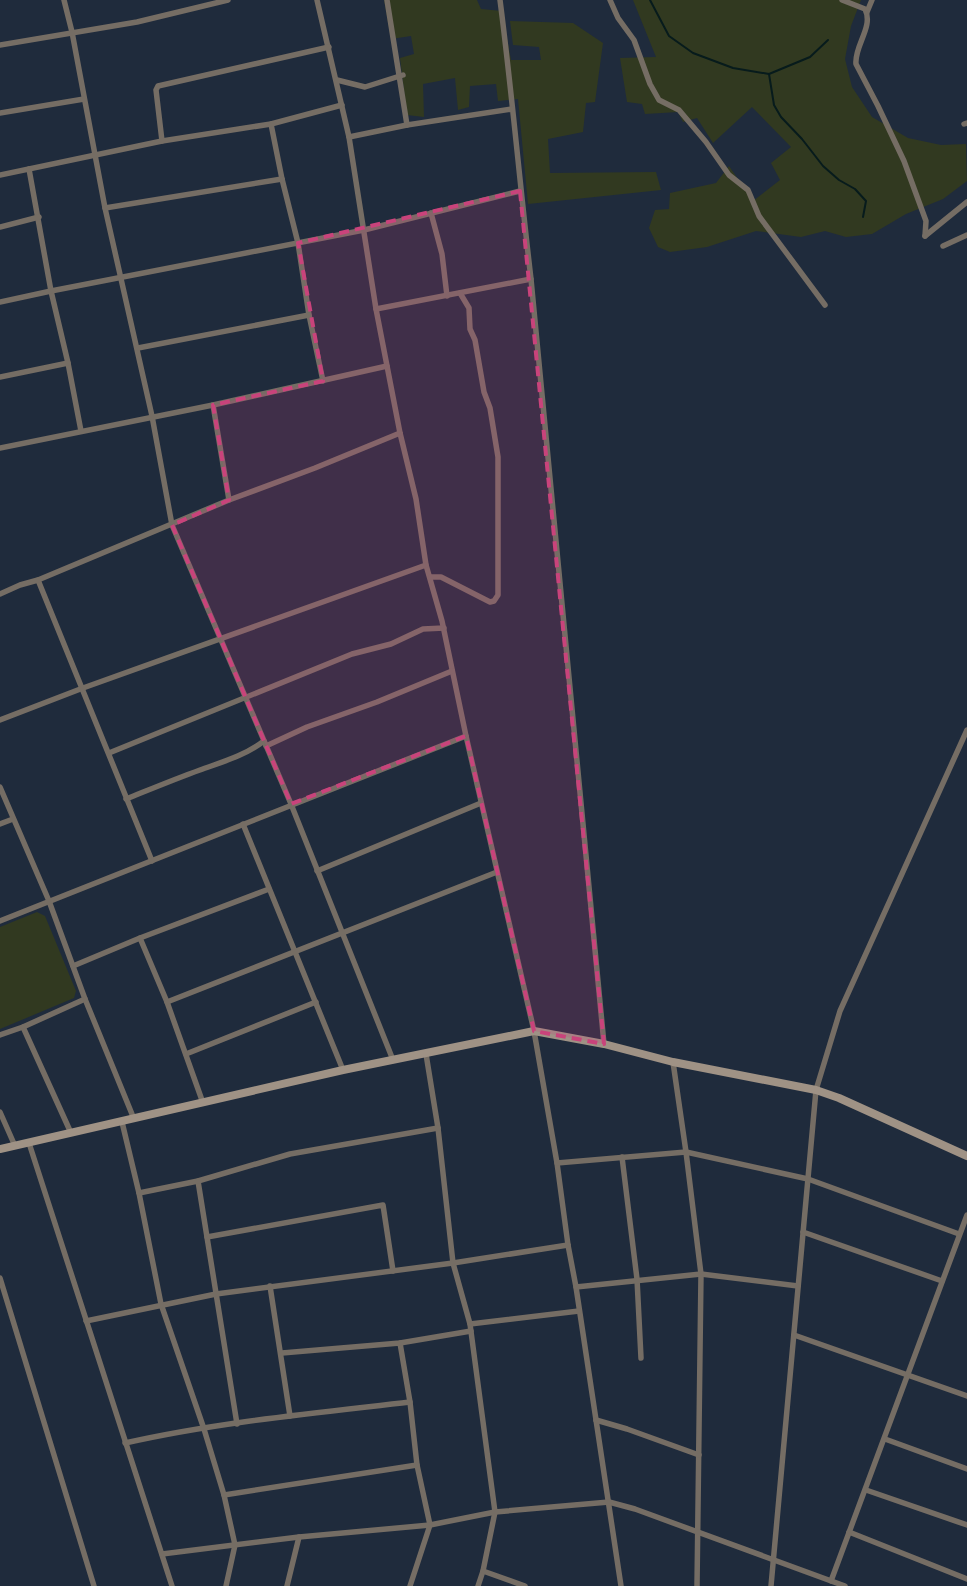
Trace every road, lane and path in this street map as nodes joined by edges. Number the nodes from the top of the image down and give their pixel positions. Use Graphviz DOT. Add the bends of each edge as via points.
graph roads {
  1 [pos="64,0"];
  2 [pos="196,0"];
  3 [pos="228,0"];
  4 [pos="317,0"];
  5 [pos="388,0"];
  6 [pos="500,0"];
  7 [pos="610,0"];
  8 [pos="842,0"];
  9 [pos="872,0"];
  10 [pos="197,7"];
  11 [pos="867,12"];
  12 [pos="72,32"];
  13 [pos="0,45"];
  14 [pos="330,47"];
  15 [pos="401,75"];
  16 [pos="337,80"];
  17 [pos="84,99"];
  18 [pos="342,105"];
  19 [pos="512,109"];
  20 [pos="0,113"];
  21 [pos="271,124"];
  22 [pos="407,125"];
  23 [pos="349,137"];
  24 [pos="162,141"];
  25 [pos="94,155"];
  26 [pos="29,169"];
  27 [pos="0,175"];
  28 [pos="282,179"];
  29 [pos="520,191"];
  30 [pos="967,202"];
  31 [pos="105,208"];
  32 [pos="431,213"];
  33 [pos="39,217"];
  34 [pos="0,227"];
  35 [pos="364,230"];
  36 [pos="967,235"];
  37 [pos="298,243"];
  38 [pos="943,246"];
  39 [pos="121,277"];
  40 [pos="531,279"];
  41 [pos="51,291"];
  42 [pos="460,293"];
  43 [pos="446,296"];
  44 [pos="0,302"];
  45 [pos="825,305"];
  46 [pos="376,308"];
  47 [pos="309,315"];
  48 [pos="138,348"];
  49 [pos="68,363"];
  50 [pos="387,366"];
  51 [pos="0,377"];
  52 [pos="323,381"];
  53 [pos="213,405"];
  54 [pos="152,416"];
  55 [pos="81,431"];
  56 [pos="400,433"];
  57 [pos="0,448"];
  58 [pos="229,500"];
  59 [pos="172,525"];
  60 [pos="426,564"];
  61 [pos="431,577"];
  62 [pos="38,580"];
  63 [pos="0,594"];
  64 [pos="444,628"];
  65 [pos="220,639"];
  66 [pos="452,671"];
  67 [pos="83,688"];
  68 [pos="245,697"];
  69 [pos="0,720"];
  70 [pos="967,730"];
  71 [pos="466,736"];
  72 [pos="265,744"];
  73 [pos="109,753"];
  74 [pos="0,789"];
  75 [pos="126,799"];
  76 [pos="481,803"];
  77 [pos="291,804"];
  78 [pos="13,819"];
  79 [pos="0,824"];
  80 [pos="243,824"];
  81 [pos="152,861"];
  82 [pos="317,871"];
  83 [pos="496,872"];
  84 [pos="269,889"];
  85 [pos="48,901"];
  86 [pos="0,921"];
  87 [pos="341,933"];
  88 [pos="140,938"];
  89 [pos="296,952"];
  90 [pos="74,966"];
  91 [pos="85,1000"];
  92 [pos="167,1002"];
  93 [pos="316,1002"];
  94 [pos="24,1027"];
  95 [pos="534,1031"];
  96 [pos="0,1035"];
  97 [pos="604,1044"];
  98 [pos="186,1054"];
  99 [pos="426,1054"];
  100 [pos="393,1060"];
  101 [pos="673,1062"];
  102 [pos="343,1070"];
  103 [pos="816,1090"];
  104 [pos="203,1104"];
  105 [pos="0,1112"];
  106 [pos="134,1119"];
  107 [pos="122,1122"];
  108 [pos="438,1128"];
  109 [pos="71,1133"];
  110 [pos="30,1142"];
  111 [pos="15,1146"];
  112 [pos="0,1149"];
  113 [pos="686,1152"];
  114 [pos="967,1156"];
  115 [pos="622,1157"];
  116 [pos="557,1163"];
  117 [pos="808,1179"];
  118 [pos="198,1180"];
  119 [pos="139,1193"];
  120 [pos="967,1215"];
  121 [pos="803,1232"];
  122 [pos="959,1234"];
  123 [pos="207,1237"];
  124 [pos="568,1245"];
  125 [pos="453,1263"];
  126 [pos="393,1270"];
  127 [pos="701,1274"];
  128 [pos="0,1278"];
  129 [pos="637,1280"];
  130 [pos="942,1281"];
  131 [pos="270,1286"];
  132 [pos="798,1286"];
  133 [pos="576,1287"];
  134 [pos="216,1294"];
  135 [pos="161,1304"];
  136 [pos="580,1311"];
  137 [pos="86,1320"];
  138 [pos="470,1324"];
  139 [pos="471,1332"];
  140 [pos="794,1335"];
  141 [pos="400,1343"];
  142 [pos="282,1353"];
  143 [pos="641,1358"];
  144 [pos="908,1375"];
  145 [pos="967,1396"];
  146 [pos="410,1402"];
  147 [pos="290,1416"];
  148 [pos="596,1420"];
  149 [pos="237,1424"];
  150 [pos="204,1429"];
  151 [pos="885,1439"];
  152 [pos="125,1443"];
  153 [pos="699,1455"];
  154 [pos="417,1465"];
  155 [pos="967,1469"];
  156 [pos="866,1490"];
  157 [pos="224,1495"];
  158 [pos="609,1502"];
  159 [pos="495,1512"];
  160 [pos="430,1525"];
  161 [pos="967,1525"];
  162 [pos="697,1532"];
  163 [pos="850,1532"];
  164 [pos="299,1537"];
  165 [pos="235,1545"];
  166 [pos="162,1554"];
  167 [pos="774,1560"];
  168 [pos="483,1571"];
  169 [pos="967,1579"];
  170 [pos="831,1581"];
  171 [pos="94,1586"];
  172 [pos="172,1586"];
  173 [pos="226,1586"];
  174 [pos="287,1586"];
  175 [pos="410,1586"];
  176 [pos="478,1586"];
  177 [pos="525,1586"];
  178 [pos="621,1586"];
  179 [pos="697,1586"];
  180 [pos="771,1586"];
  181 [pos="845,1586"];
  1 -- 12 [label="street"];
  2 -- 10 [label="street"];
  3 -- 10 [label="street"];
  4 -- 14 [label="street"];
  5 -- 15 [label="street"];
  6 -- 19 [label="street"];
  7 -- 45 [label="street" via="634,40 659,100 679,110 730,175 748,190 759,216"];
  8 -- 11 [label="street"];
  9 -- 11 [label="street"];
  10 -- 12 [label="street" via="137,22"];
  11 -- 30 [label="street" via="865,32 855,56 856,64 904,161 926,221 925,236"];
  12 -- 13 [label="street"];
  12 -- 17 [label="street"];
  14 -- 16 [label="street"];
  14 -- 24 [label="street" via="158,86"];
  15 -- 16 [label="street" via="365,87"];
  15 -- 22 [label="street"];
  16 -- 18 [label="street"];
  17 -- 20 [label="street"];
  17 -- 25 [label="street"];
  18 -- 21 [label="street"];
  18 -- 23 [label="street"];
  19 -- 22 [label="street"];
  19 -- 29 [label="street"];
  21 -- 24 [label="street"];
  21 -- 28 [label="street"];
  22 -- 23 [label="street"];
  23 -- 35 [label="street"];
  24 -- 25 [label="street"];
  25 -- 26 [label="street"];
  25 -- 31 [label="street"];
  26 -- 27 [label="street"];
  26 -- 33 [label="street"];
  28 -- 31 [label="street"];
  28 -- 37 [label="street"];
  29 -- 32 [label="street"];
  29 -- 40 [label="street"];
  31 -- 39 [label="street"];
  32 -- 35 [label="street"];
  32 -- 43 [label="street" via="442,254"];
  33 -- 34 [label="street"];
  33 -- 41 [label="street"];
  35 -- 37 [label="street"];
  35 -- 46 [label="street"];
  36 -- 38 [label="street"];
  37 -- 39 [label="street"];
  37 -- 47 [label="street"];
  39 -- 41 [label="street"];
  39 -- 48 [label="street"];
  40 -- 42 [label="street"];
  40 -- 97 [label="street"];
  41 -- 44 [label="street"];
  41 -- 49 [label="street"];
  42 -- 43 [label="street"];
  42 -- 61 [label="street" via="469,308 470,329 476,340 498,457 498,595 490,602 441,577"];
  43 -- 46 [label="street"];
  46 -- 50 [label="street"];
  47 -- 48 [label="street"];
  47 -- 52 [label="street"];
  48 -- 54 [label="street"];
  49 -- 51 [label="street"];
  49 -- 55 [label="street"];
  50 -- 52 [label="street"];
  50 -- 56 [label="street"];
  52 -- 53 [label="street"];
  53 -- 54 [label="street"];
  53 -- 58 [label="street"];
  54 -- 55 [label="street"];
  54 -- 59 [label="street"];
  55 -- 57 [label="street"];
  56 -- 58 [label="street"];
  56 -- 60 [label="street" via="416,499"];
  58 -- 59 [label="street"];
  59 -- 62 [label="street"];
  59 -- 65 [label="street"];
  60 -- 61 [label="street"];
  60 -- 65 [label="street"];
  61 -- 64 [label="street"];
  62 -- 63 [label="street"];
  62 -- 67 [label="street"];
  64 -- 66 [label="street"];
  64 -- 68 [label="street" via="423,629 391,644 352,654"];
  65 -- 67 [label="street"];
  65 -- 68 [label="street"];
  66 -- 71 [label="street"];
  66 -- 72 [label="street"];
  67 -- 69 [label="street"];
  67 -- 73 [label="street"];
  68 -- 72 [label="street"];
  68 -- 73 [label="street"];
  70 -- 103 [label="street" via="840,1011"];
  71 -- 76 [label="street"];
  71 -- 77 [label="street"];
  72 -- 75 [label="street"];
  72 -- 77 [label="street"];
  73 -- 75 [label="street"];
  74 -- 78 [label="street"];
  75 -- 81 [label="street"];
  76 -- 82 [label="street"];
  76 -- 83 [label="street"];
  77 -- 80 [label="street"];
  77 -- 82 [label="street"];
  78 -- 79 [label="street"];
  78 -- 85 [label="street"];
  80 -- 81 [label="street"];
  80 -- 84 [label="street"];
  81 -- 85 [label="street"];
  82 -- 87 [label="street"];
  83 -- 87 [label="street"];
  83 -- 95 [label="street"];
  84 -- 88 [label="street"];
  84 -- 89 [label="street"];
  85 -- 86 [label="street"];
  85 -- 90 [label="street"];
  87 -- 89 [label="street"];
  87 -- 100 [label="street"];
  88 -- 90 [label="street"];
  88 -- 92 [label="street"];
  89 -- 92 [label="street"];
  89 -- 93 [label="street"];
  90 -- 91 [label="street"];
  91 -- 94 [label="street"];
  91 -- 106 [label="street"];
  92 -- 98 [label="street"];
  93 -- 98 [label="street"];
  93 -- 102 [label="street"];
  94 -- 96 [label="street"];
  94 -- 109 [label="street"];
  95 -- 97 [label="street"];
  95 -- 99 [label="street"];
  95 -- 116 [label="street"];
  97 -- 101 [label="street"];
  98 -- 104 [label="street"];
  99 -- 100 [label="street"];
  99 -- 108 [label="street"];
  100 -- 102 [label="street"];
  101 -- 103 [label="street"];
  101 -- 113 [label="street"];
  102 -- 104 [label="street"];
  103 -- 114 [label="street"];
  103 -- 117 [label="street"];
  104 -- 106 [label="street"];
  105 -- 111 [label="street"];
  106 -- 107 [label="street"];
  107 -- 109 [label="street"];
  107 -- 119 [label="street"];
  108 -- 118 [label="street" via="290,1154"];
  108 -- 125 [label="street"];
  109 -- 110 [label="street"];
  110 -- 111 [label="street"];
  110 -- 137 [label="street"];
  111 -- 112 [label="street"];
  113 -- 115 [label="street"];
  113 -- 117 [label="street"];
  113 -- 127 [label="street"];
  115 -- 116 [label="street"];
  115 -- 129 [label="street"];
  116 -- 124 [label="street"];
  117 -- 121 [label="street"];
  117 -- 122 [label="street"];
  118 -- 119 [label="street"];
  118 -- 123 [label="street"];
  119 -- 135 [label="street"];
  120 -- 122 [label="street"];
  121 -- 130 [label="street"];
  121 -- 132 [label="street"];
  122 -- 130 [label="street"];
  123 -- 126 [label="street" via="383,1205"];
  123 -- 134 [label="street"];
  124 -- 125 [label="street"];
  124 -- 133 [label="street"];
  125 -- 126 [label="street"];
  125 -- 138 [label="street"];
  126 -- 131 [label="street"];
  127 -- 129 [label="street"];
  127 -- 132 [label="street"];
  127 -- 153 [label="street"];
  128 -- 171 [label="street"];
  129 -- 133 [label="street"];
  129 -- 143 [label="street"];
  130 -- 144 [label="street"];
  131 -- 134 [label="street"];
  131 -- 142 [label="street"];
  132 -- 140 [label="street"];
  133 -- 136 [label="street"];
  134 -- 135 [label="street"];
  134 -- 149 [label="street"];
  135 -- 137 [label="street"];
  135 -- 150 [label="street"];
  136 -- 138 [label="street"];
  136 -- 148 [label="street"];
  137 -- 152 [label="street"];
  138 -- 139 [label="street"];
  139 -- 141 [label="street"];
  139 -- 159 [label="street"];
  140 -- 144 [label="street"];
  140 -- 167 [label="street"];
  141 -- 142 [label="street"];
  141 -- 146 [label="street"];
  142 -- 147 [label="street"];
  144 -- 145 [label="street"];
  144 -- 151 [label="street"];
  146 -- 147 [label="street"];
  146 -- 154 [label="street"];
  147 -- 149 [label="street"];
  148 -- 153 [label="street"];
  148 -- 158 [label="street"];
  149 -- 150 [label="street"];
  150 -- 152 [label="street"];
  150 -- 157 [label="street"];
  151 -- 155 [label="street"];
  151 -- 156 [label="street"];
  152 -- 166 [label="street"];
  153 -- 162 [label="street"];
  154 -- 157 [label="street"];
  154 -- 160 [label="street"];
  156 -- 161 [label="street"];
  156 -- 163 [label="street"];
  157 -- 165 [label="street"];
  158 -- 159 [label="street"];
  158 -- 162 [label="street"];
  158 -- 178 [label="street"];
  159 -- 160 [label="street"];
  159 -- 168 [label="street"];
  160 -- 164 [label="street"];
  160 -- 175 [label="street"];
  162 -- 167 [label="street"];
  162 -- 179 [label="street"];
  163 -- 169 [label="street"];
  163 -- 170 [label="street"];
  164 -- 165 [label="street"];
  164 -- 174 [label="street"];
  165 -- 166 [label="street"];
  165 -- 173 [label="street"];
  166 -- 172 [label="street"];
  167 -- 170 [label="street"];
  167 -- 180 [label="street"];
  168 -- 176 [label="street"];
  168 -- 177 [label="street"];
  170 -- 181 [label="street"];
}
